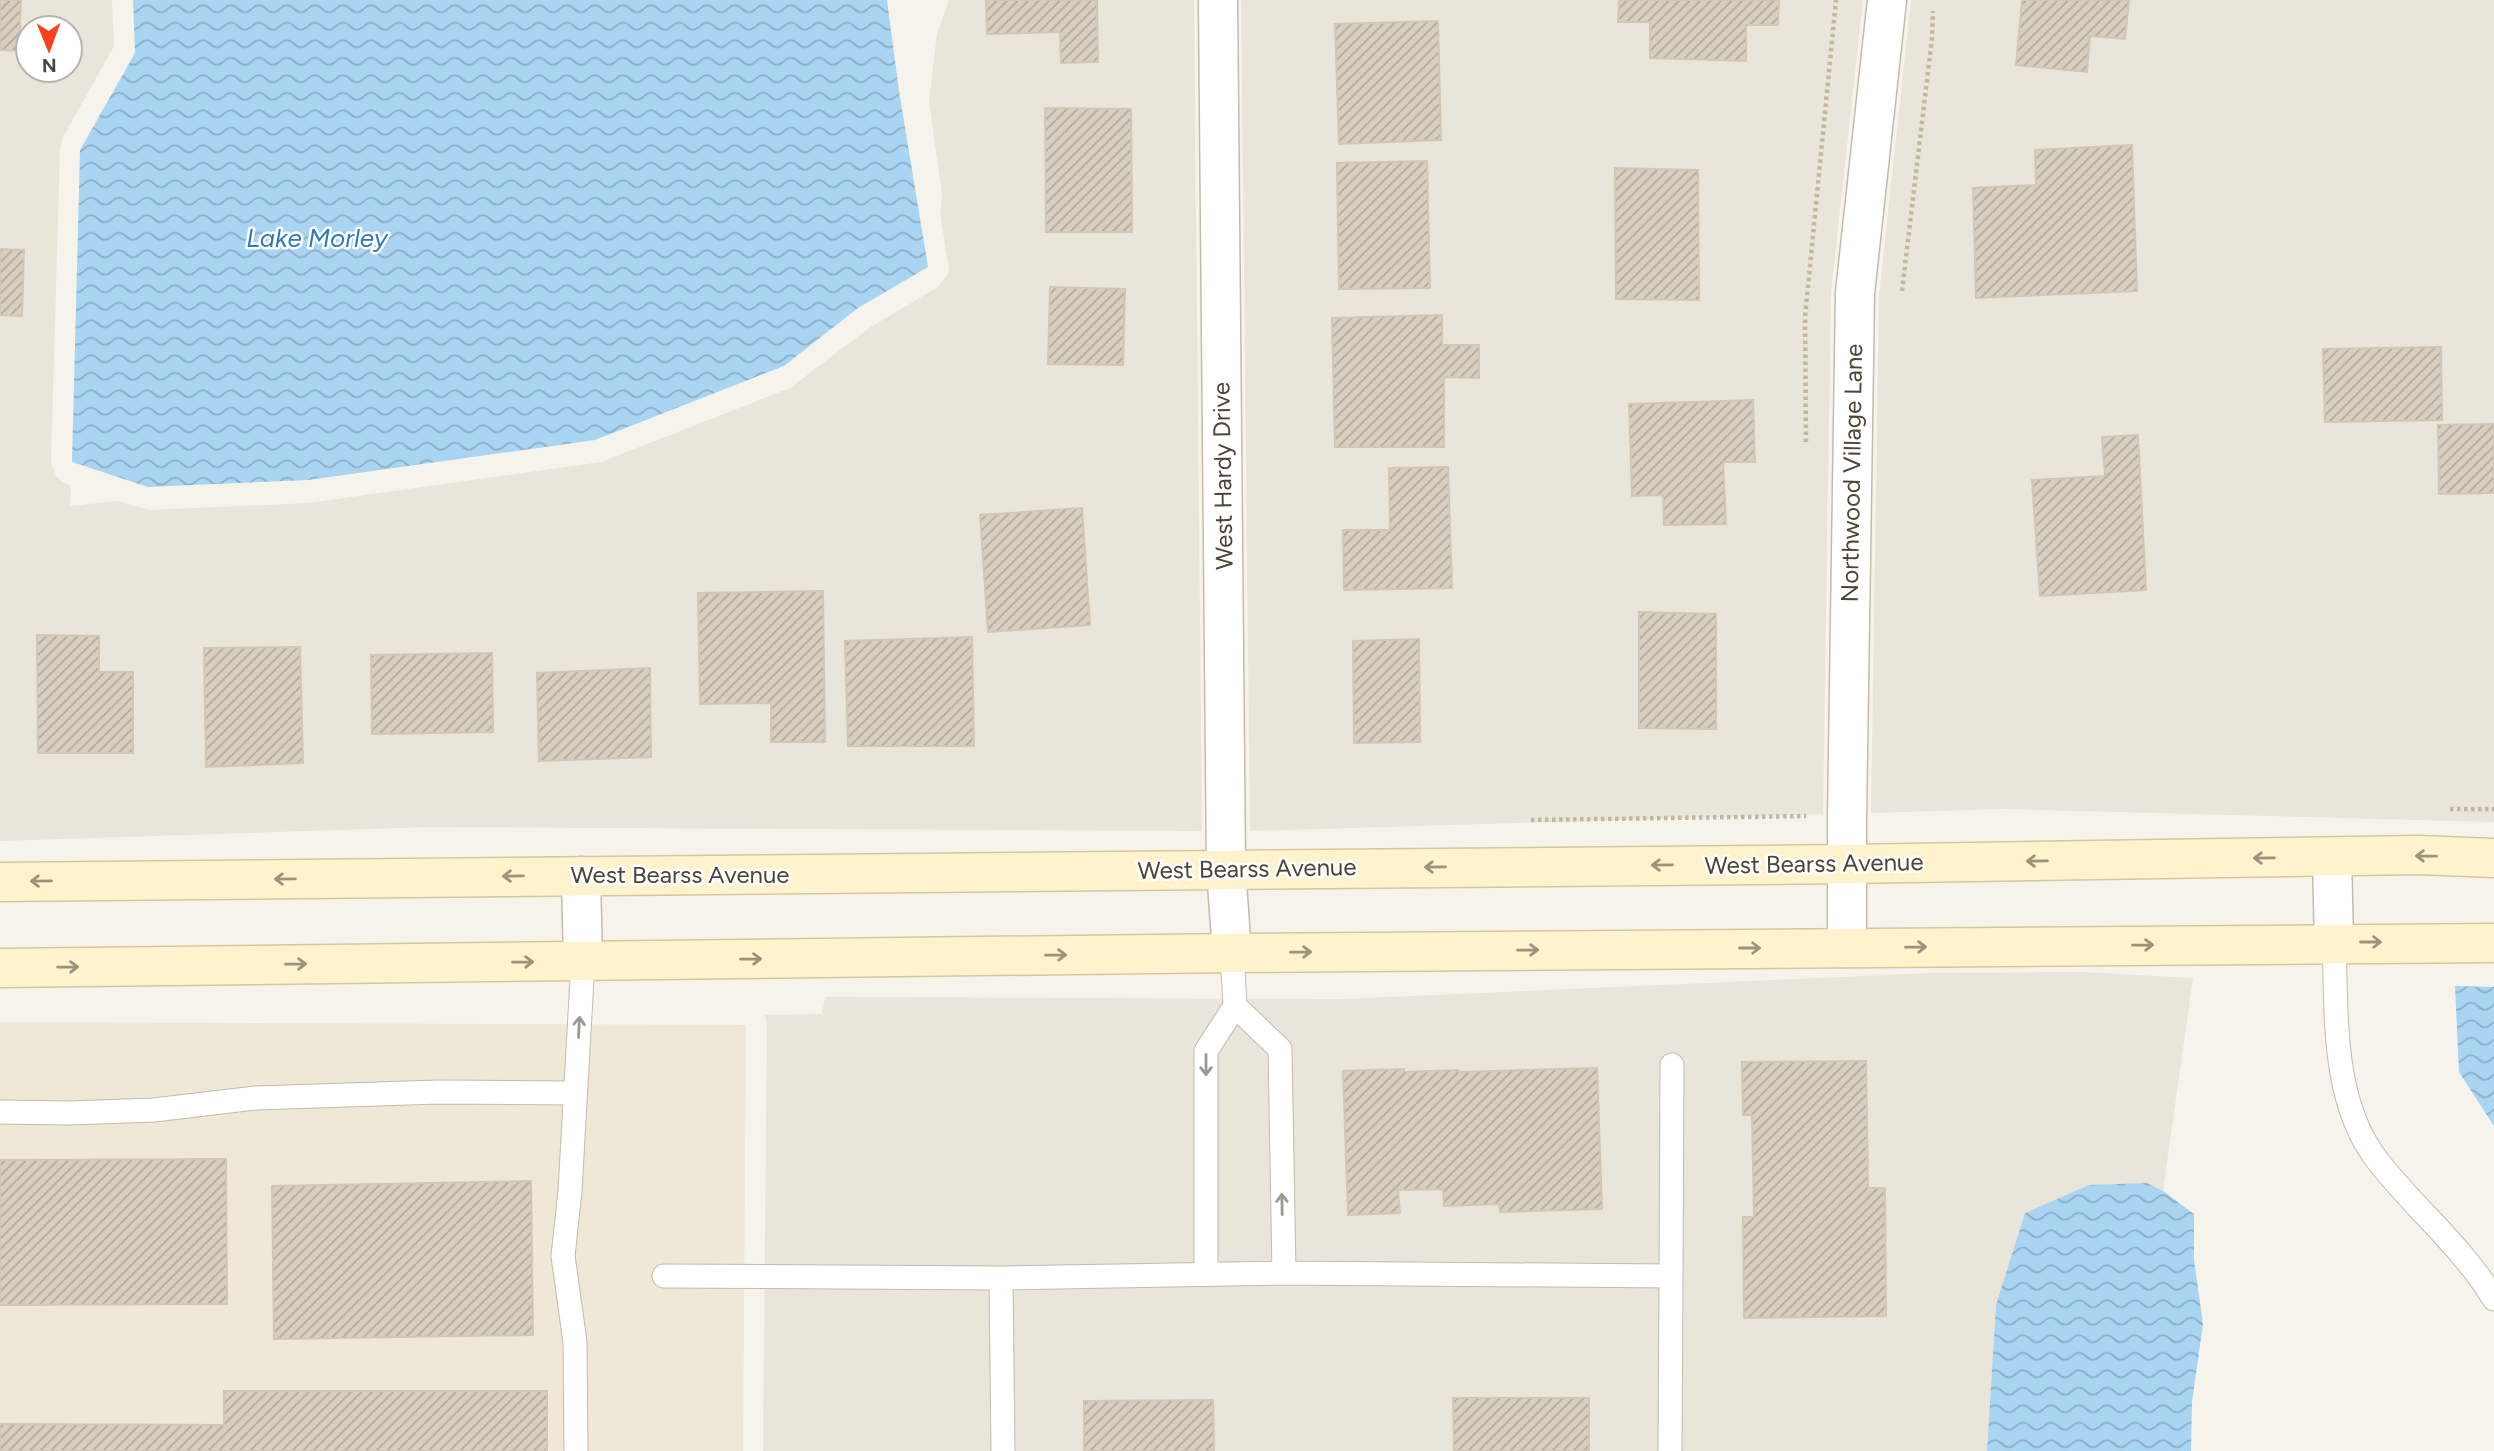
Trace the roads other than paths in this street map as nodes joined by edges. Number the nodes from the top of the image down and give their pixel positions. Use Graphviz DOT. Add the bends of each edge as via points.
graph roads {
  1 [pos="1218,0"];
  2 [pos="1887,0"];
  3 [pos="2332,857"];
  4 [pos="2494,858"];
  5 [pos="1847,864"];
  6 [pos="1226,869"];
  7 [pos="581,876"];
  8 [pos="0,881"];
  9 [pos="2334,943"];
  10 [pos="2494,943"];
  11 [pos="1847,947"];
  12 [pos="1232,953"];
  13 [pos="583,961"];
  14 [pos="0,968"];
  15 [pos="1235,1006"];
  16 [pos="1672,1065"];
  17 [pos="575,1093"];
  18 [pos="0,1112"];
  19 [pos="1284,1272"];
  20 [pos="1206,1274"];
  21 [pos="664,1276"];
  22 [pos="1671,1276"];
  23 [pos="1001,1278"];
  24 [pos="2494,1298"];
  25 [pos="576,1451"];
  26 [pos="1003,1451"];
  27 [pos="1670,1451"];
  1 -- 6 [label="street, West Hardy Drive"];
  2 -- 5 [label="street, Northwood Village Lane" via="1855,293"];
  4 -- 3 [label="main road, West Bearss Avenue, one-way"];
  3 -- 5 [label="main road, West Bearss Avenue, one-way"];
  3 -- 9 [label="street"];
  5 -- 6 [label="main road, West Bearss Avenue, one-way"];
  5 -- 11 [label="street, Northwood Village Lane"];
  6 -- 7 [label="main road, West Bearss Avenue"];
  6 -- 12 [label="street, West Hardy Drive"];
  7 -- 8 [label="main road, West Bearss Avenue, one-way"];
  7 -- 13 [label="street"];
  9 -- 10 [label="main road, one-way"];
  11 -- 9 [label="main road, one-way"];
  9 -- 24 [label="lane" via="2340,1070 2351,1112 2375,1158 2459,1250"];
  12 -- 11 [label="main road, one-way"];
  13 -- 12 [label="main road, one-way"];
  12 -- 15 [label="lane"];
  14 -- 13 [label="main road, one-way"];
  17 -- 13 [label="lane, one-way"];
  19 -- 15 [label="lane, one-way" via="1280,1049"];
  15 -- 20 [label="lane, one-way" via="1206,1051"];
  16 -- 22 [label="lane"];
  17 -- 18 [label="lane" via="256,1098 154,1110"];
  17 -- 25 [label="lane" via="563,1256 575,1342"];
  19 -- 20 [label="lane"];
  19 -- 22 [label="lane"];
  20 -- 23 [label="lane"];
  21 -- 23 [label="lane"];
  22 -- 27 [label="lane"];
  23 -- 26 [label="lane"];
}
